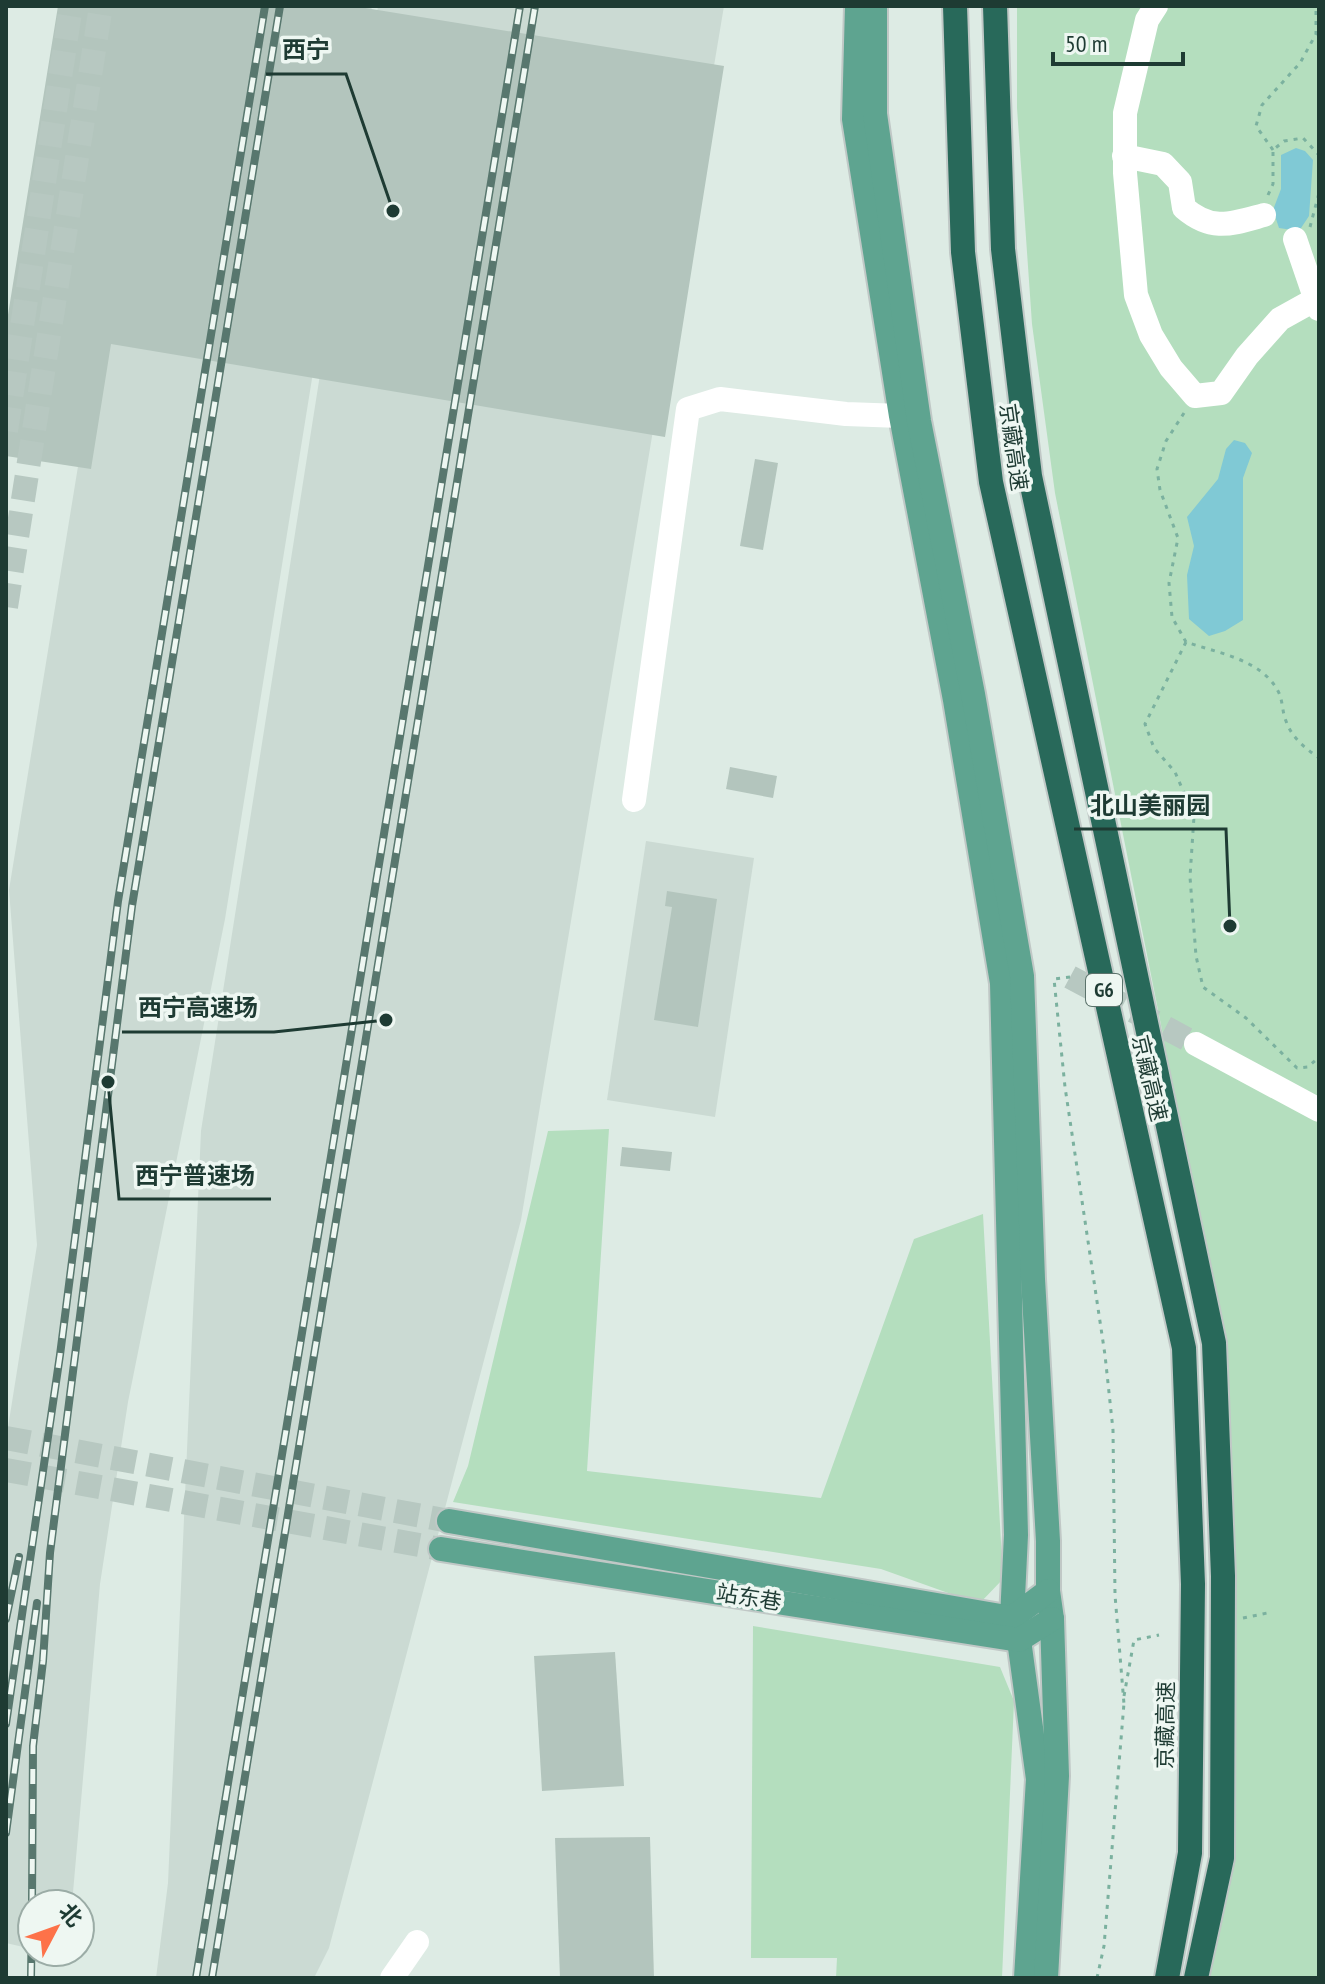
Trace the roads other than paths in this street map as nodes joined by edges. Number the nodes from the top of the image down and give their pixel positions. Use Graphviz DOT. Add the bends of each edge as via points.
graph roads {
  1 [pos="857,6"];
  2 [pos="875,6"];
  3 [pos="955,6"];
  4 [pos="995,6"];
  5 [pos="1156,6"];
  6 [pos="1124,156"];
  7 [pos="1264,215"];
  8 [pos="1295,239"];
  9 [pos="1317,304"];
  10 [pos="901,416"];
  11 [pos="634,800"];
  12 [pos="1196,1044"];
  13 [pos="1319,1110"];
  14 [pos="449,1521"];
  15 [pos="441,1549"];
  16 [pos="1048,1591"];
  17 [pos="1052,1619"];
  18 [pos="1016,1629"];
  19 [pos="417,1942"];
  20 [pos="392,1978"];
  21 [pos="1026,1978"];
  22 [pos="1046,1978"];
  23 [pos="1167,1978"];
  24 [pos="1196,1978"];
  1 -- 10 [label="main road" via="854,119"];
  2 -- 16 [label="main road" via="875,114 919,421 1022,976"];
  3 -- 23 [label="highway, 京藏高速 / G6" via="963,252 991,482 1184,1348 1193,1584 1190,1853"];
  4 -- 24 [label="highway, 京藏高速 / G6" via="1003,249 1030,476 1214,1343 1223,1576 1222,1858"];
  5 -- 6 [label="street" via="1131,79"];
  6 -- 7 [label="street" via="1163,164 1180,182 1184,208 1209,225"];
  6 -- 9 [label="street" via="1136,295 1151,335 1195,396 1221,393 1280,319"];
  8 -- 9 [label="street"];
  10 -- 11 [label="street" via="720,399 688,409"];
  10 -- 18 [label="main road" via="1002,983"];
  12 -- 13 [label="street"];
  14 -- 18 [label="main road, 站东巷"];
  15 -- 18 [label="main road, 站东巷"];
  16 -- 17 [label="main road"];
  16 -- 18 [label="main road"];
  17 -- 18 [label="main road"];
  17 -- 22 [label="main road" via="1057,1776"];
  18 -- 21 [label="main road" via="1038,1779"];
  19 -- 20 [label="street"];
}
